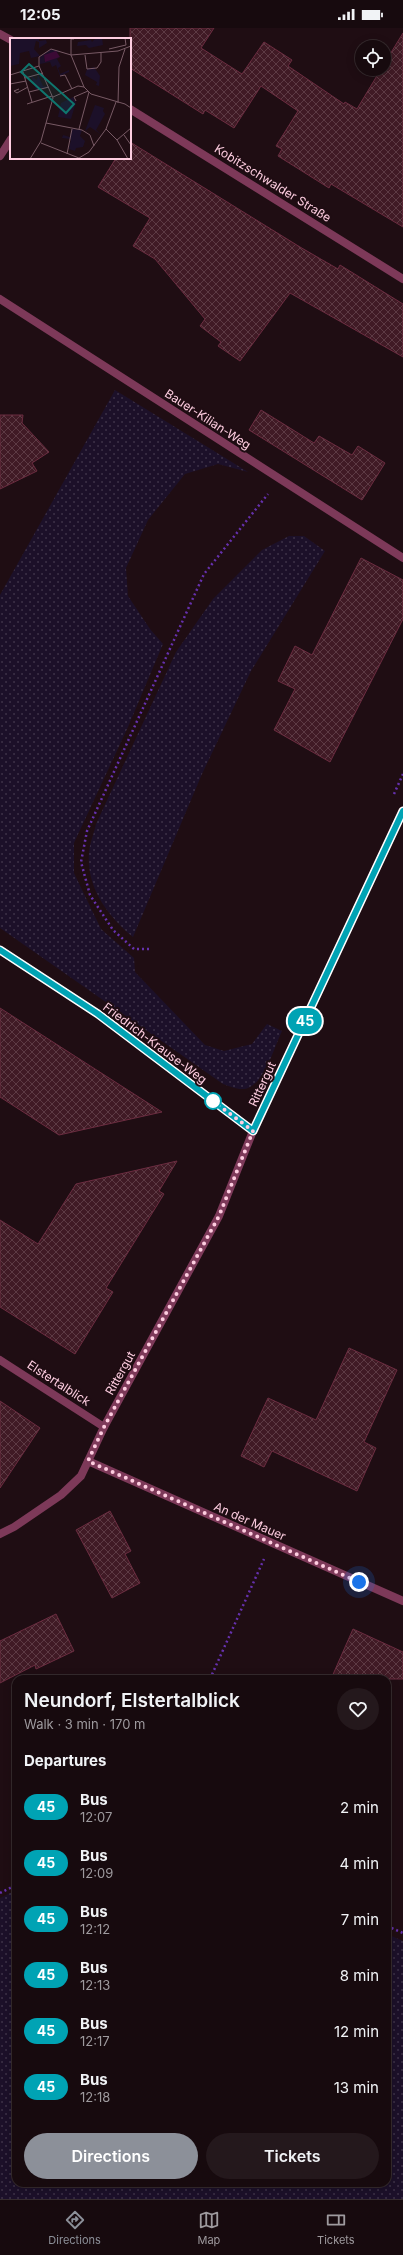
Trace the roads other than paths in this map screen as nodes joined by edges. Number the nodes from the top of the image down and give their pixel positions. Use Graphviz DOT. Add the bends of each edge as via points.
graph roads {
  1 [pos="0,34"];
  2 [pos="10,39"];
  3 [pos="131,110"];
  4 [pos="10,141"];
  5 [pos="0,156"];
  6 [pos="403,279"];
  7 [pos="0,299"];
  8 [pos="403,558"];
  9 [pos="403,811"];
  10 [pos="0,950"];
  11 [pos="253,1131"];
  12 [pos="0,1360"];
  13 [pos="104,1427"];
  14 [pos="88,1461"];
  15 [pos="0,1534"];
  16 [pos="403,1601"];
  1 -- 2 [label="street"];
  3 -- 6 [label="street, Kobitzschwalder Straße"];
  4 -- 5 [label="street"];
  7 -- 8 [label="street, Bauer-Kilian-Weg"];
  9 -- 11 [label="street, Rittergut"];
  10 -- 11 [label="street, Friedrich-Krause-Weg" via="98,1014"];
  11 -- 13 [label="street, Rittergut" via="219,1216"];
  12 -- 13 [label="street, Elstertalblick"];
  13 -- 14 [label="street, Rittergut"];
  14 -- 15 [label="street, Rittergut" via="81,1476 61,1495"];
  14 -- 16 [label="street, An der Mauer"];
}
